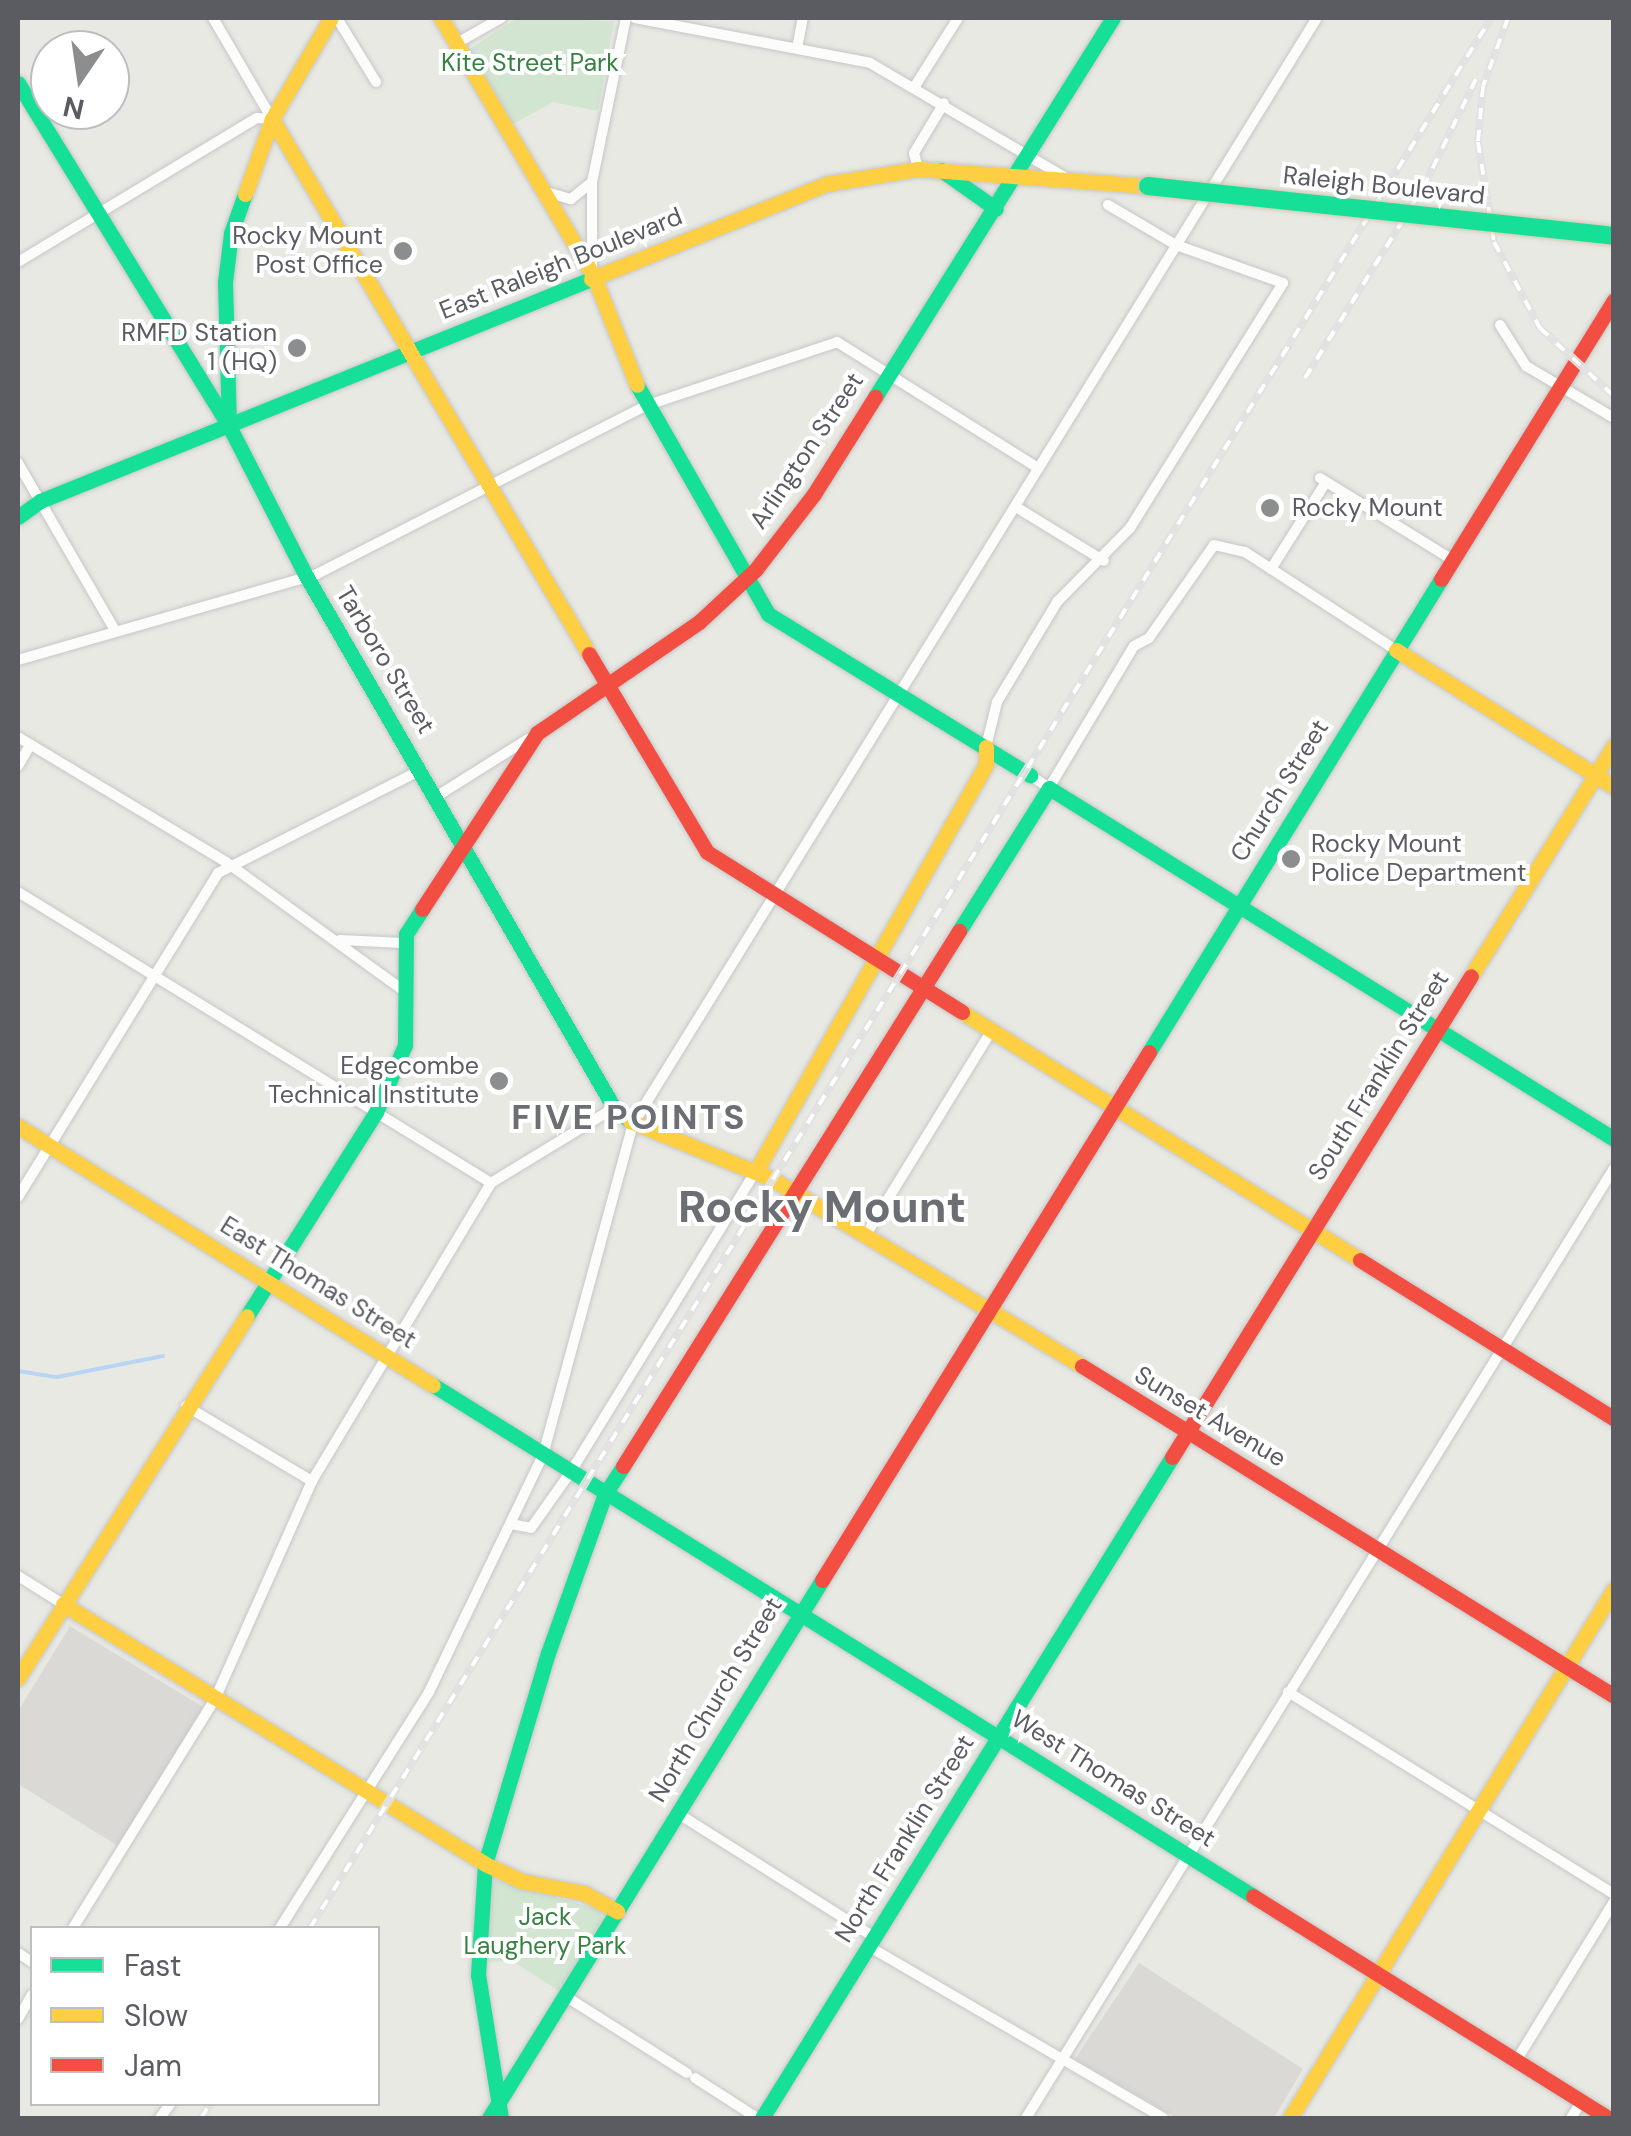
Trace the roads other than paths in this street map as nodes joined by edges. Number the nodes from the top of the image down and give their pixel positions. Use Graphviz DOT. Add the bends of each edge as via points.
graph roads {
  1 [pos="213,18"];
  2 [pos="334,18"];
  3 [pos="441,18"];
  4 [pos="501,18"];
  5 [pos="626,18"];
  6 [pos="635,18"];
  7 [pos="802,18"];
  8 [pos="958,18"];
  9 [pos="1113,18"];
  10 [pos="1316,18"];
  11 [pos="457,43"];
  12 [pos="797,48"];
  13 [pos="376,82"];
  14 [pos="18,83"];
  15 [pos="915,86"];
  16 [pos="944,102"];
  17 [pos="272,119"];
  18 [pos="1030,156"];
  19 [pos="918,168"];
  20 [pos="941,170"];
  21 [pos="1018,174"];
  22 [pos="1066,178"];
  23 [pos="592,182"];
  24 [pos="1148,186"];
  25 [pos="541,189"];
  26 [pos="1108,205"];
  27 [pos="996,209"];
  28 [pos="96,216"];
  29 [pos="1614,236"];
  30 [pos="1176,245"];
  31 [pos="18,262"];
  32 [pos="594,278"];
  33 [pos="1614,300"];
  34 [pos="1500,325"];
  35 [pos="408,352"];
  36 [pos="889,375"];
  37 [pos="1560,386"];
  38 [pos="644,406"];
  39 [pos="1614,418"];
  40 [pos="229,426"];
  41 [pos="18,463"];
  42 [pos="1038,468"];
  43 [pos="487,486"];
  44 [pos="40,501"];
  45 [pos="1016,507"];
  46 [pos="18,516"];
  47 [pos="1451,559"];
  48 [pos="1104,561"];
  49 [pos="1271,569"];
  50 [pos="305,574"];
  51 [pos="746,580"];
  52 [pos="114,630"];
  53 [pos="1396,650"];
  54 [pos="18,660"];
  55 [pos="607,685"];
  56 [pos="900,696"];
  57 [pos="537,733"];
  58 [pos="18,737"];
  59 [pos="30,745"];
  60 [pos="1614,745"];
  61 [pos="986,748"];
  62 [pos="18,766"];
  63 [pos="421,770"];
  64 [pos="1595,775"];
  65 [pos="1030,776"];
  66 [pos="1614,786"];
  67 [pos="1049,788"];
  68 [pos="437,796"];
  69 [pos="463,841"];
  70 [pos="234,869"];
  71 [pos="18,892"];
  72 [pos="774,897"];
  73 [pos="1238,907"];
  74 [pos="338,940"];
  75 [pos="404,943"];
  76 [pos="878,960"];
  77 [pos="153,973"];
  78 [pos="912,983"];
  79 [pos="403,990"];
  80 [pos="1436,1030"];
  81 [pos="990,1034"];
  82 [pos="614,1108"];
  83 [pos="1112,1109"];
  84 [pos="376,1112"];
  85 [pos="632,1124"];
  86 [pos="18,1126"];
  87 [pos="1614,1139"];
  88 [pos="49,1146"];
  89 [pos="1614,1168"];
  90 [pos="756,1171"];
  91 [pos="491,1183"];
  92 [pos="786,1187"];
  93 [pos="18,1197"];
  94 [pos="1312,1230"];
  95 [pos="866,1233"];
  96 [pos="267,1280"];
  97 [pos="989,1309"];
  98 [pos="1502,1349"];
  99 [pos="392,1357"];
  100 [pos="185,1405"];
  101 [pos="1614,1419"];
  102 [pos="1186,1433"];
  103 [pos="543,1455"];
  104 [pos="570,1472"];
  105 [pos="312,1481"];
  106 [pos="598,1490"];
  107 [pos="511,1524"];
  108 [pos="1378,1548"];
  109 [pos="18,1576"];
  110 [pos="1614,1589"];
  111 [pos="62,1604"];
  112 [pos="799,1612"];
  113 [pos="1565,1666"];
  114 [pos="18,1678"];
  115 [pos="1288,1692"];
  116 [pos="1614,1696"];
  117 [pos="215,1700"];
  118 [pos="998,1737"];
  119 [pos="368,1792"];
  120 [pos="1476,1809"];
  121 [pos="677,1813"];
  122 [pos="1189,1856"];
  123 [pos="484,1864"];
  124 [pos="1614,1894"];
  125 [pos="1614,1902"];
  126 [pos="616,1911"];
  127 [pos="75,1926"];
  128 [pos="281,1926"];
  129 [pos="871,1942"];
  130 [pos="1373,1972"];
  131 [pos="564,1996"];
  132 [pos="1062,2060"];
  133 [pos="1516,2061"];
  134 [pos="1581,2102"];
  135 [pos="496,2113"];
  136 [pos="759,2118"];
  137 [pos="1026,2118"];
  138 [pos="1163,2118"];
  139 [pos="1290,2118"];
  140 [pos="1571,2118"];
  141 [pos="1608,2118"];
  1 -- 17 [label="street"];
  2 -- 13 [label="street"];
  2 -- 17 [label="main road"];
  3 -- 11 [label="main road"];
  4 -- 11 [label="street"];
  5 -- 23 [label="street"];
  6 -- 12 [label="street"];
  7 -- 12 [label="street"];
  8 -- 15 [label="street"];
  9 -- 18 [label="main road, Arlington Street"];
  10 -- 30 [label="street"];
  11 -- 25 [label="main road"];
  12 -- 15 [label="street" via="870,62"];
  14 -- 28 [label="main road, Tarboro Street"];
  15 -- 16 [label="street"];
  16 -- 18 [label="street"];
  16 -- 19 [label="street" via="914,153"];
  17 -- 28 [label="street" via="257,118"];
  17 -- 35 [label="main road"];
  17 -- 40 [label="main road" via="231,233 225,282 234,408"];
  18 -- 21 [label="main road, Arlington Street"];
  18 -- 22 [label="street"];
  19 -- 20 [label="main road, East Raleigh Boulevard"];
  19 -- 32 [label="main road, East Raleigh Boulevard" via="826,184"];
  20 -- 21 [label="main road, East Raleigh Boulevard"];
  20 -- 27 [label="main road"];
  21 -- 22 [label="main road, East Raleigh Boulevard"];
  21 -- 27 [label="main road, Arlington Street"];
  22 -- 24 [label="main road, East Raleigh Boulevard"];
  23 -- 25 [label="street" via="571,199"];
  23 -- 32 [label="street"];
  24 -- 29 [label="main road, Raleigh Boulevard, bridge"];
  25 -- 32 [label="main road"];
  26 -- 30 [label="street"];
  27 -- 36 [label="main road, Arlington Street"];
  28 -- 31 [label="street"];
  28 -- 40 [label="main road, Tarboro Street"];
  30 -- 42 [label="street"];
  30 -- 48 [label="street" via="1283,283"];
  32 -- 35 [label="main road, East Raleigh Boulevard"];
  32 -- 38 [label="main road"];
  33 -- 37 [label="main road, Church Street"];
  34 -- 37 [label="street" via="1526,366"];
  35 -- 40 [label="main road, East Raleigh Boulevard"];
  35 -- 43 [label="main road"];
  36 -- 38 [label="street" via="836,342"];
  36 -- 42 [label="street"];
  36 -- 51 [label="main road, Arlington Street" via="814,494"];
  37 -- 39 [label="street"];
  37 -- 47 [label="main road, Church Street"];
  38 -- 43 [label="street"];
  38 -- 51 [label="main road"];
  40 -- 44 [label="main road, East Raleigh Boulevard"];
  40 -- 50 [label="main road, Tarboro Street"];
  41 -- 44 [label="street"];
  42 -- 45 [label="street"];
  43 -- 50 [label="street"];
  43 -- 55 [label="main road"];
  44 -- 46 [label="main road, East Raleigh Boulevard"];
  44 -- 52 [label="street"];
  45 -- 48 [label="street"];
  45 -- 56 [label="street"];
  47 -- 49 [label="street" via="1323,480"];
  47 -- 53 [label="main road, Church Street"];
  48 -- 61 [label="street" via="1057,602 996,702"];
  49 -- 53 [label="street"];
  49 -- 67 [label="street" via="1227,543 1207,549 1149,638 1134,646"];
  50 -- 52 [label="street"];
  50 -- 63 [label="main road, Tarboro Street"];
  51 -- 55 [label="main road, Arlington Street"];
  51 -- 56 [label="main road" via="768,614"];
  52 -- 54 [label="street"];
  53 -- 64 [label="main road"];
  53 -- 73 [label="main road, Church Street"];
  55 -- 57 [label="main road, Arlington Street"];
  55 -- 72 [label="main road" via="708,852"];
  56 -- 61 [label="main road"];
  56 -- 72 [label="street"];
  57 -- 68 [label="street"];
  57 -- 69 [label="main road, Arlington Street"];
  58 -- 59 [label="street"];
  59 -- 62 [label="street"];
  59 -- 70 [label="street"];
  60 -- 64 [label="main road, South Franklin Street"];
  61 -- 65 [label="main road"];
  61 -- 76 [label="main road" via="986,764"];
  63 -- 68 [label="main road, Tarboro Street"];
  63 -- 70 [label="street"];
  64 -- 66 [label="main road"];
  64 -- 80 [label="main road, South Franklin Street"];
  65 -- 67 [label="street"];
  67 -- 73 [label="main road"];
  67 -- 78 [label="main road"];
  68 -- 69 [label="main road, Tarboro Street"];
  69 -- 75 [label="main road, Arlington Street"];
  69 -- 82 [label="main road, Tarboro Street"];
  70 -- 74 [label="street"];
  70 -- 77 [label="street" via="214,878"];
  71 -- 77 [label="street"];
  72 -- 76 [label="main road"];
  72 -- 85 [label="street"];
  73 -- 80 [label="main road"];
  73 -- 83 [label="main road, Church Street"];
  74 -- 75 [label="street"];
  74 -- 79 [label="street"];
  75 -- 79 [label="main road"];
  76 -- 78 [label="main road"];
  76 -- 90 [label="main road"];
  77 -- 84 [label="street"];
  77 -- 88 [label="street"];
  78 -- 81 [label="main road"];
  78 -- 92 [label="main road"];
  79 -- 84 [label="main road" via="405,1046"];
  80 -- 87 [label="main road"];
  80 -- 94 [label="main road, South Franklin Street"];
  81 -- 83 [label="main road"];
  81 -- 95 [label="street"];
  82 -- 85 [label="main road, Tarboro Street"];
  82 -- 91 [label="street"];
  83 -- 94 [label="main road"];
  83 -- 97 [label="main road, Church Street"];
  84 -- 91 [label="street"];
  84 -- 96 [label="main road"];
  85 -- 90 [label="main road, Tarboro Street"];
  85 -- 103 [label="street"];
  86 -- 88 [label="main road, East Thomas Street"];
  88 -- 93 [label="street"];
  88 -- 96 [label="main road, East Thomas Street"];
  89 -- 98 [label="street"];
  90 -- 92 [label="main road, Tarboro Street"];
  90 -- 104 [label="street"];
  91 -- 99 [label="street"];
  92 -- 95 [label="main road, Sunset Avenue"];
  92 -- 106 [label="main road"];
  94 -- 98 [label="main road"];
  94 -- 102 [label="main road, South Franklin Street"];
  95 -- 97 [label="main road, Sunset Avenue"];
  96 -- 99 [label="main road, East Thomas Street"];
  96 -- 100 [label="main road"];
  97 -- 102 [label="main road, Sunset Avenue"];
  97 -- 112 [label="main road, North Church Street"];
  98 -- 101 [label="main road"];
  98 -- 108 [label="street"];
  99 -- 103 [label="main road, East Thomas Street"];
  99 -- 105 [label="street"];
  100 -- 105 [label="street"];
  100 -- 111 [label="main road"];
  102 -- 108 [label="main road, Sunset Avenue"];
  102 -- 118 [label="main road, North Franklin Street"];
  103 -- 104 [label="main road, East Thomas Street"];
  103 -- 107 [label="street"];
  104 -- 106 [label="main road, East Thomas Street"];
  104 -- 107 [label="street" via="531,1528"];
  105 -- 117 [label="street"];
  106 -- 112 [label="main road, West Thomas Street"];
  106 -- 123 [label="main road"];
  107 -- 119 [label="street" via="429,1692"];
  108 -- 113 [label="main road, Sunset Avenue"];
  108 -- 115 [label="street"];
  109 -- 111 [label="street"];
  110 -- 113 [label="main road"];
  111 -- 114 [label="main road"];
  111 -- 117 [label="main road"];
  112 -- 118 [label="main road, West Thomas Street"];
  112 -- 121 [label="main road, North Church Street"];
  113 -- 116 [label="main road, Sunset Avenue"];
  113 -- 120 [label="main road"];
  115 -- 120 [label="street"];
  115 -- 122 [label="street"];
  117 -- 119 [label="main road"];
  117 -- 127 [label="street"];
  118 -- 122 [label="main road, West Thomas Street"];
  118 -- 129 [label="main road, North Franklin Street"];
  119 -- 123 [label="main road"];
  119 -- 128 [label="street"];
  120 -- 124 [label="street"];
  120 -- 130 [label="main road"];
  121 -- 126 [label="main road, North Church Street"];
  121 -- 129 [label="street"];
  122 -- 130 [label="main road, West Thomas Street"];
  122 -- 132 [label="street"];
  123 -- 126 [label="main road" via="521,1881 584,1894"];
  123 -- 135 [label="main road" via="478,1974"];
  125 -- 133 [label="street"];
  126 -- 131 [label="main road, North Church Street"];
  129 -- 132 [label="street"];
  129 -- 136 [label="main road, North Franklin Street"];
  130 -- 133 [label="main road, West Thomas Street"];
  130 -- 139 [label="main road"];
  131 -- 135 [label="main road, North Church Street"];
  131 -- 136 [label="street"];
  132 -- 137 [label="street"];
  132 -- 138 [label="street"];
  133 -- 134 [label="main road, West Thomas Street"];
  134 -- 140 [label="street"];
  134 -- 141 [label="main road, West Thomas Street"];
}
